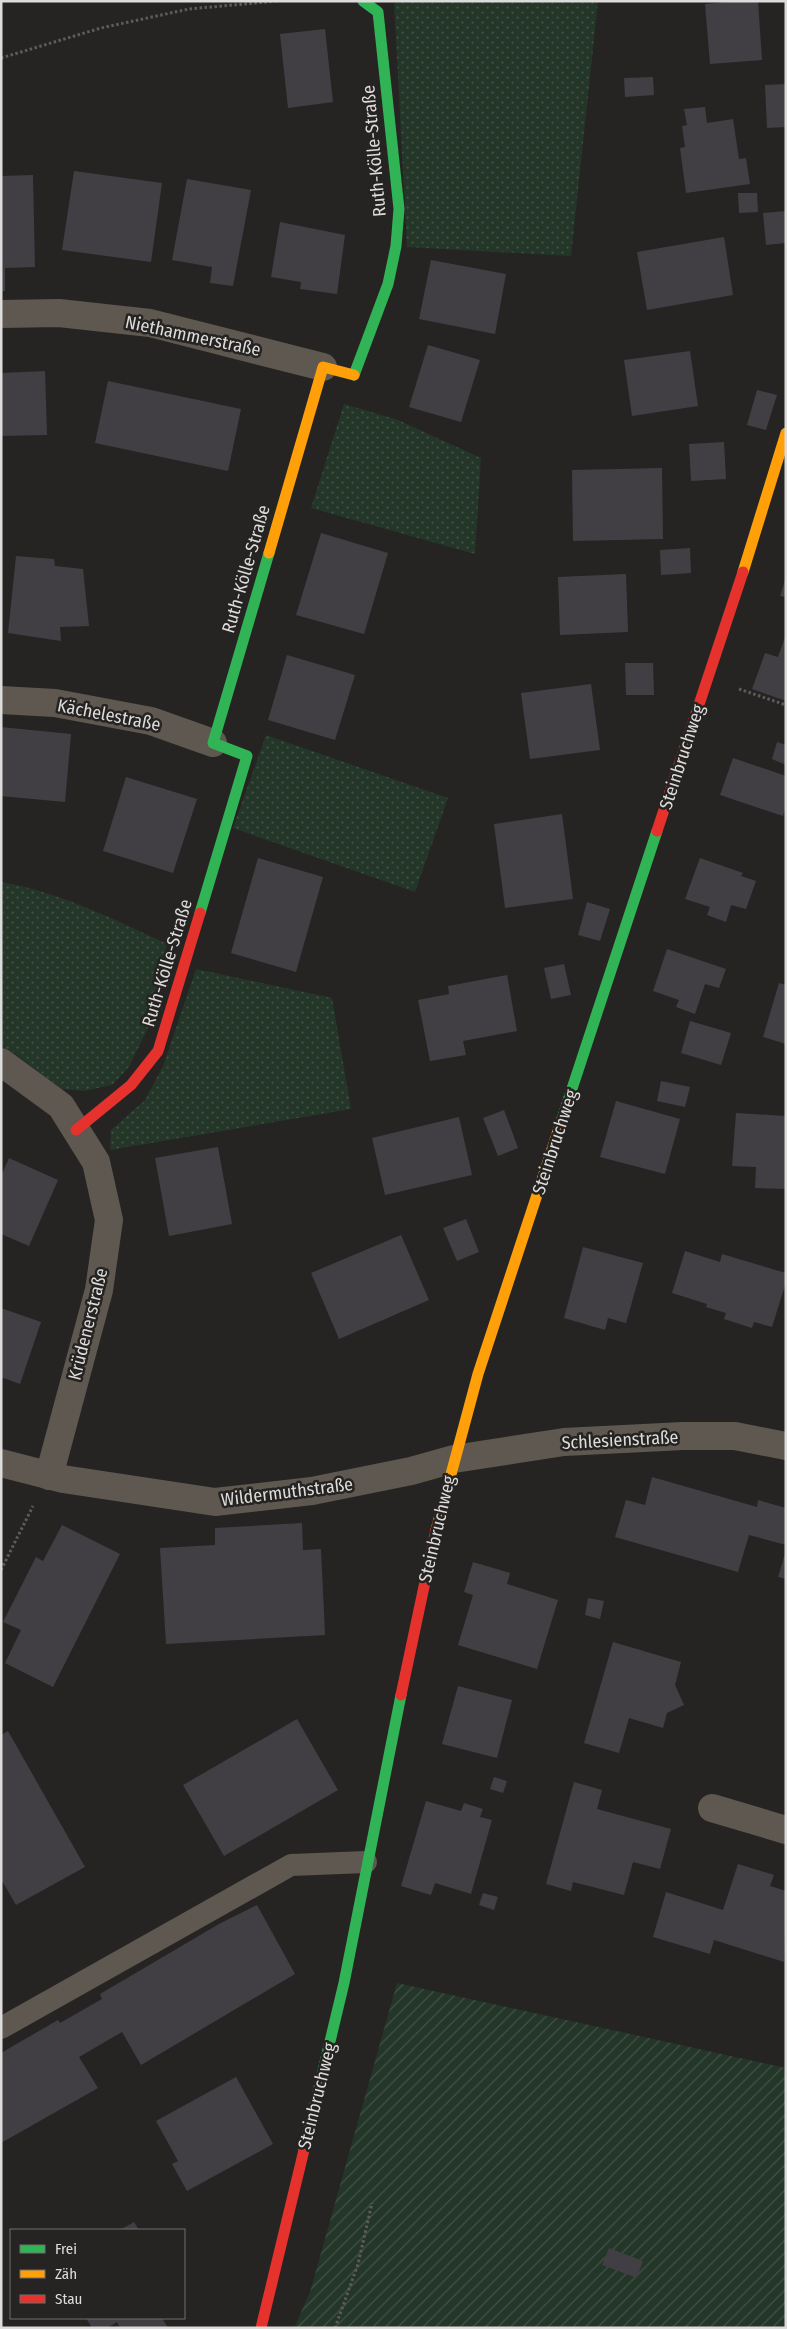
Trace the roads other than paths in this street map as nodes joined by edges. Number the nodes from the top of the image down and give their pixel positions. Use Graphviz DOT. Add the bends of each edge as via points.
graph roads {
  1 [pos="363,1"];
  2 [pos="1,314"];
  3 [pos="323,367"];
  4 [pos="786,433"];
  5 [pos="1,700"];
  6 [pos="213,743"];
  7 [pos="1,1062"];
  8 [pos="76,1130"];
  9 [pos="786,1446"];
  10 [pos="454,1459"];
  11 [pos="1,1463"];
  12 [pos="49,1476"];
  13 [pos="712,1808"];
  14 [pos="786,1830"];
  15 [pos="366,1862"];
  16 [pos="1,2028"];
  17 [pos="261,2328"];
  1 -- 3 [label="street, Ruth-Kölle-Straße" via="378,12 399,209 396,246 388,284 355,375"];
  2 -- 3 [label="street, Niethammerstraße" via="59,313 150,323"];
  3 -- 6 [label="street, Ruth-Kölle-Straße"];
  4 -- 10 [label="street, Steinbruchweg" via="761,518 478,1374"];
  5 -- 6 [label="street, Kächelestraße" via="55,703 151,720"];
  6 -- 8 [label="street, Ruth-Kölle-Straße" via="247,756 158,1051 128,1091"];
  7 -- 8 [label="street, Krüdenerstraße" via="62,1106"];
  8 -- 12 [label="street, Krüdenerstraße" via="96,1162 109,1220 100,1290"];
  9 -- 10 [label="street, Schlesienstraße" via="736,1436 683,1436 564,1442"];
  10 -- 12 [label="street, Wildermuthstraße" via="312,1491 215,1502"];
  10 -- 15 [label="street, Steinbruchweg" via="430,1553"];
  11 -- 12 [label="street, Wildermuthstraße"];
  13 -- 14 [label="street"];
  15 -- 16 [label="lane" via="291,1865"];
  15 -- 17 [label="street, Steinbruchweg" via="344,1983"];
}
